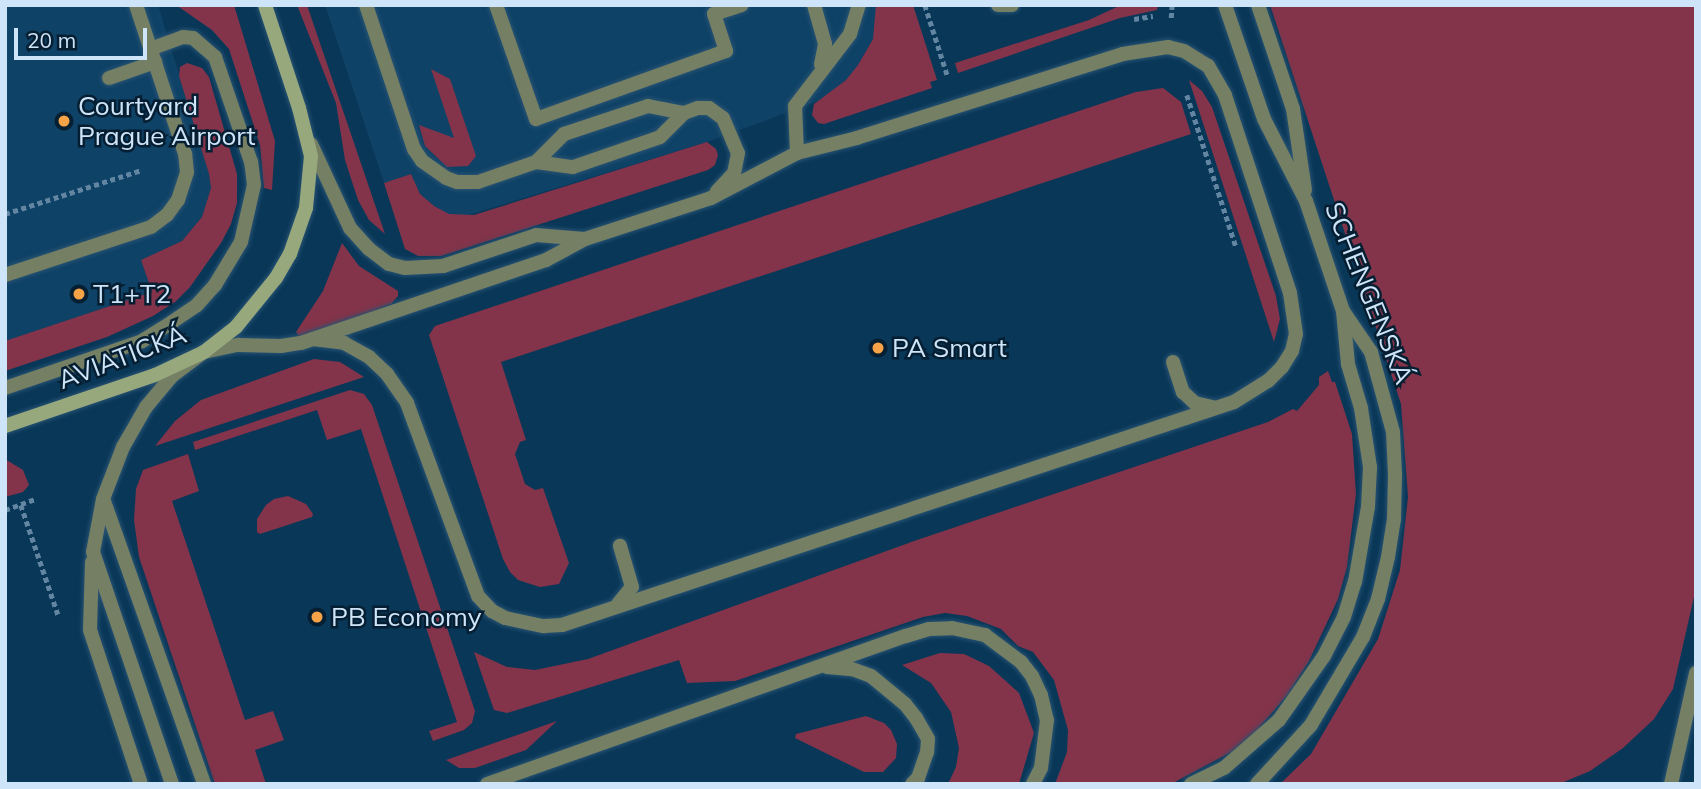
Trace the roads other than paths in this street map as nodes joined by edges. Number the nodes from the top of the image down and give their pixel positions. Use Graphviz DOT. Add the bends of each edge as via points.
graph roads {
  1 [pos="136,5"];
  2 [pos="265,5"];
  3 [pos="366,5"];
  4 [pos="496,5"];
  5 [pos="741,5"];
  6 [pos="814,5"];
  7 [pos="859,5"];
  8 [pos="998,5"];
  9 [pos="1012,5"];
  10 [pos="1225,5"];
  11 [pos="1258,5"];
  12 [pos="153,55"];
  13 [pos="109,78"];
  14 [pos="815,79"];
  15 [pos="684,113"];
  16 [pos="307,136"];
  17 [pos="797,153"];
  18 [pos="536,162"];
  19 [pos="711,198"];
  20 [pos="1306,201"];
  21 [pos="585,239"];
  22 [pos="5,275"];
  23 [pos="1343,311"];
  24 [pos="313,338"];
  25 [pos="204,352"];
  26 [pos="1173,362"];
  27 [pos="5,388"];
  28 [pos="1218,407"];
  29 [pos="5,426"];
  30 [pos="103,499"];
  31 [pos="620,546"];
  32 [pos="93,552"];
  33 [pos="611,609"];
  34 [pos="818,667"];
  35 [pos="1696,673"];
  36 [pos="141,784"];
  37 [pos="172,784"];
  38 [pos="204,784"];
  39 [pos="487,784"];
  40 [pos="912,784"];
  41 [pos="1033,784"];
  42 [pos="1191,784"];
  43 [pos="1257,784"];
  44 [pos="1671,784"];
  1 -- 12 [label="street"];
  2 -- 16 [label="main road, AVIATICKÁ"];
  3 -- 18 [label="street" via="422,161 446,178 469,183"];
  4 -- 5 [label="street" via="536,119 726,51 714,15"];
  6 -- 14 [label="street" via="825,44"];
  7 -- 14 [label="street" via="850,34"];
  8 -- 9 [label="street"];
  10 -- 20 [label="street, SCHENGENSKÁ" via="1264,119"];
  11 -- 20 [label="street" via="1293,109"];
  12 -- 13 [label="street"];
  12 -- 22 [label="street" via="185,154 187,172 178,200 151,227"];
  12 -- 27 [label="street" via="183,37 193,38 215,57 251,162 254,185 241,242 215,285 172,323 142,341"];
  14 -- 17 [label="street" via="795,106"];
  15 -- 18 [label="street" via="660,137 573,167"];
  15 -- 18 [label="street" via="648,106 564,134"];
  15 -- 19 [label="street" via="698,108 716,111 728,126 738,153 734,173"];
  16 -- 21 [label="street" via="346,221 369,249 389,264 428,269 536,235"];
  16 -- 25 [label="main road, AVIATICKÁ" via="310,187 290,254 260,300"];
  17 -- 19 [label="street"];
  17 -- 28 [label="street" via="1124,54 1168,47 1196,57 1216,74 1296,316 1294,343 1282,367 1251,393"];
  19 -- 21 [label="street"];
  20 -- 23 [label="street, SCHENGENSKÁ"];
  21 -- 24 [label="street" via="546,260"];
  23 -- 42 [label="street" via="1348,364 1361,408 1370,467 1363,544 1352,594 1324,656 1279,719 1224,768"];
  23 -- 43 [label="street, SCHENGENSKÁ" via="1371,352 1393,432 1394,519 1388,557 1363,637 1339,679 1311,725"];
  24 -- 25 [label="street" via="292,345 238,345"];
  24 -- 33 [label="street" via="330,339 358,351 397,387 407,403 471,582 492,611 544,626"];
  25 -- 29 [label="main road, AVIATICKÁ" via="155,375"];
  25 -- 30 [label="street" via="184,364 146,407 123,447"];
  26 -- 28 [label="street" via="1183,393 1202,406"];
  28 -- 33 [label="street"];
  30 -- 32 [label="street"];
  30 -- 38 [label="street"];
  31 -- 33 [label="street" via="632,587"];
  32 -- 36 [label="street" via="90,629"];
  32 -- 37 [label="street"];
  34 -- 39 [label="street"];
  34 -- 40 [label="street" via="852,669 872,676 905,704 928,739 928,752"];
  34 -- 41 [label="street" via="929,629 967,629 985,635 1021,663 1041,695 1047,720 1045,747"];
  35 -- 44 [label="street"];
}
